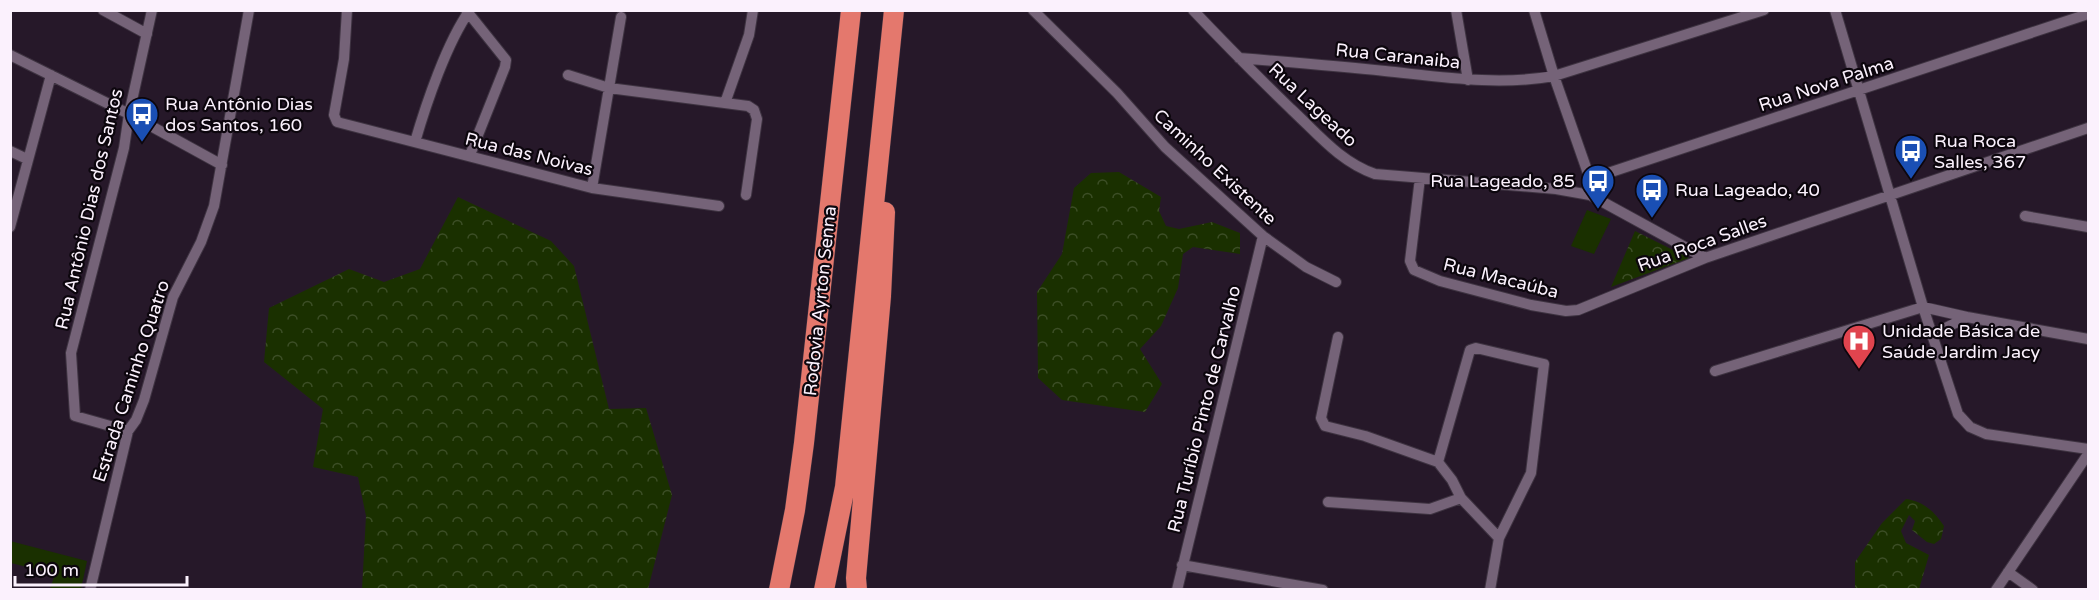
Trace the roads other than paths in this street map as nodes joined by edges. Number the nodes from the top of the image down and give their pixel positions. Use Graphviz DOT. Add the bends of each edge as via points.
graph roads {
  1 [pos="104,10"];
  2 [pos="152,10"];
  3 [pos="249,10"];
  4 [pos="347,10"];
  5 [pos="753,10"];
  6 [pos="851,10"];
  7 [pos="894,10"];
  8 [pos="1033,10"];
  9 [pos="1193,10"];
  10 [pos="1456,10"];
  11 [pos="1534,10"];
  12 [pos="1764,10"];
  13 [pos="1835,10"];
  14 [pos="468,11"];
  15 [pos="2088,14"];
  16 [pos="621,17"];
  17 [pos="147,34"];
  18 [pos="10,55"];
  19 [pos="1239,58"];
  20 [pos="51,75"];
  21 [pos="568,75"];
  22 [pos="1554,76"];
  23 [pos="1468,80"];
  24 [pos="609,88"];
  25 [pos="1860,90"];
  26 [pos="725,103"];
  27 [pos="883,111"];
  28 [pos="129,114"];
  29 [pos="2088,128"];
  30 [pos="415,142"];
  31 [pos="10,151"];
  32 [pos="470,155"];
  33 [pos="27,159"];
  34 [pos="222,165"];
  35 [pos="1420,178"];
  36 [pos="1590,179"];
  37 [pos="592,188"];
  38 [pos="746,195"];
  39 [pos="1590,195"];
  40 [pos="1891,196"];
  41 [pos="719,206"];
  42 [pos="2025,216"];
  43 [pos="10,227"];
  44 [pos="2088,227"];
  45 [pos="1263,236"];
  46 [pos="1705,258"];
  47 [pos="1336,282"];
  48 [pos="1923,307"];
  49 [pos="1566,311"];
  50 [pos="1966,317"];
  51 [pos="1932,335"];
  52 [pos="1338,337"];
  53 [pos="2088,339"];
  54 [pos="1715,371"];
  55 [pos="129,431"];
  56 [pos="2088,449"];
  57 [pos="2088,454"];
  58 [pos="1438,462"];
  59 [pos="1461,498"];
  60 [pos="1328,502"];
  61 [pos="1499,538"];
  62 [pos="1182,565"];
  63 [pos="2008,572"];
  64 [pos="90,590"];
  65 [pos="779,590"];
  66 [pos="824,590"];
  67 [pos="857,590"];
  68 [pos="1177,590"];
  69 [pos="1323,590"];
  70 [pos="1490,590"];
  71 [pos="1996,590"];
  72 [pos="2033,590"];
  1 -- 17 [label="street"];
  2 -- 17 [label="street, Rua Antônio Dias dos Santos"];
  3 -- 34 [label="street, Estrada Caminho Quatro"];
  4 -- 30 [label="street, Rua das Noivas" via="346,48 335,118"];
  5 -- 26 [label="street" via="749,35"];
  6 -- 65 [label="highway, Rodovia Ayrton Senna" via="804,443"];
  7 -- 27 [label="highway"];
  8 -- 45 [label="street, Caminho Existente" via="1110,85 1165,147"];
  9 -- 19 [label="street, Rua Lageado"];
  10 -- 23 [label="street"];
  11 -- 22 [label="street"];
  12 -- 22 [label="street, Rua Caranaiba"];
  13 -- 25 [label="street"];
  14 -- 30 [label="street" via="424,111"];
  14 -- 32 [label="street" via="506,60"];
  15 -- 25 [label="street, Rua Nova Palma"];
  16 -- 24 [label="street"];
  17 -- 28 [label="street, Rua Antônio Dias dos Santos"];
  18 -- 20 [label="street"];
  19 -- 23 [label="street, Rua Caranaiba"];
  19 -- 35 [label="street, Rua Lageado" via="1347,161 1374,174"];
  20 -- 28 [label="street"];
  20 -- 33 [label="street"];
  21 -- 24 [label="street"];
  22 -- 23 [label="street, Rua Caranaiba"];
  22 -- 36 [label="street"];
  24 -- 26 [label="street"];
  24 -- 37 [label="street"];
  25 -- 36 [label="street, Rua Nova Palma"];
  25 -- 40 [label="street"];
  26 -- 38 [label="street" via="748,105 757,119"];
  27 -- 66 [label="highway" via="845,487"];
  27 -- 67 [label="highway" via="881,296"];
  28 -- 34 [label="street"];
  28 -- 55 [label="street, Rua Antônio Dias dos Santos" via="124,148 71,353 75,416"];
  29 -- 40 [label="street, Rua Roca Salles"];
  30 -- 32 [label="street, Rua das Noivas"];
  31 -- 33 [label="street"];
  32 -- 37 [label="street, Rua das Noivas"];
  33 -- 43 [label="street"];
  34 -- 55 [label="street, Estrada Caminho Quatro" via="207,229 173,297 144,400"];
  35 -- 39 [label="street, Rua Lageado"];
  35 -- 49 [label="street, Rua Macaúba" via="1410,261 1414,270 1440,281"];
  36 -- 39 [label="street"];
  37 -- 41 [label="street, Rua das Noivas"];
  39 -- 46 [label="street, Rua Lageado"];
  40 -- 46 [label="street, Rua Roca Salles"];
  40 -- 48 [label="street"];
  42 -- 44 [label="street"];
  45 -- 47 [label="street, Caminho Existente" via="1306,267"];
  45 -- 62 [label="street, Rua Turíbio Pinto de Carvalho"];
  46 -- 49 [label="street, Rua Roca Salles" via="1590,306"];
  48 -- 50 [label="street"];
  48 -- 51 [label="street"];
  48 -- 54 [label="street"];
  50 -- 51 [label="street"];
  50 -- 53 [label="street"];
  51 -- 56 [label="street" via="1958,414 1970,427 1986,434"];
  52 -- 58 [label="street" via="1321,418 1325,426"];
  55 -- 64 [label="street, Estrada Caminho Quatro"];
  57 -- 63 [label="street"];
  58 -- 59 [label="street"];
  58 -- 61 [label="street" via="1470,350 1476,348 1544,364 1531,473"];
  59 -- 60 [label="street" via="1430,509"];
  59 -- 61 [label="street"];
  61 -- 70 [label="street"];
  62 -- 68 [label="street, Rua Turíbio Pinto de Carvalho"];
  62 -- 69 [label="street"];
  63 -- 71 [label="street"];
  63 -- 72 [label="street"];
}
